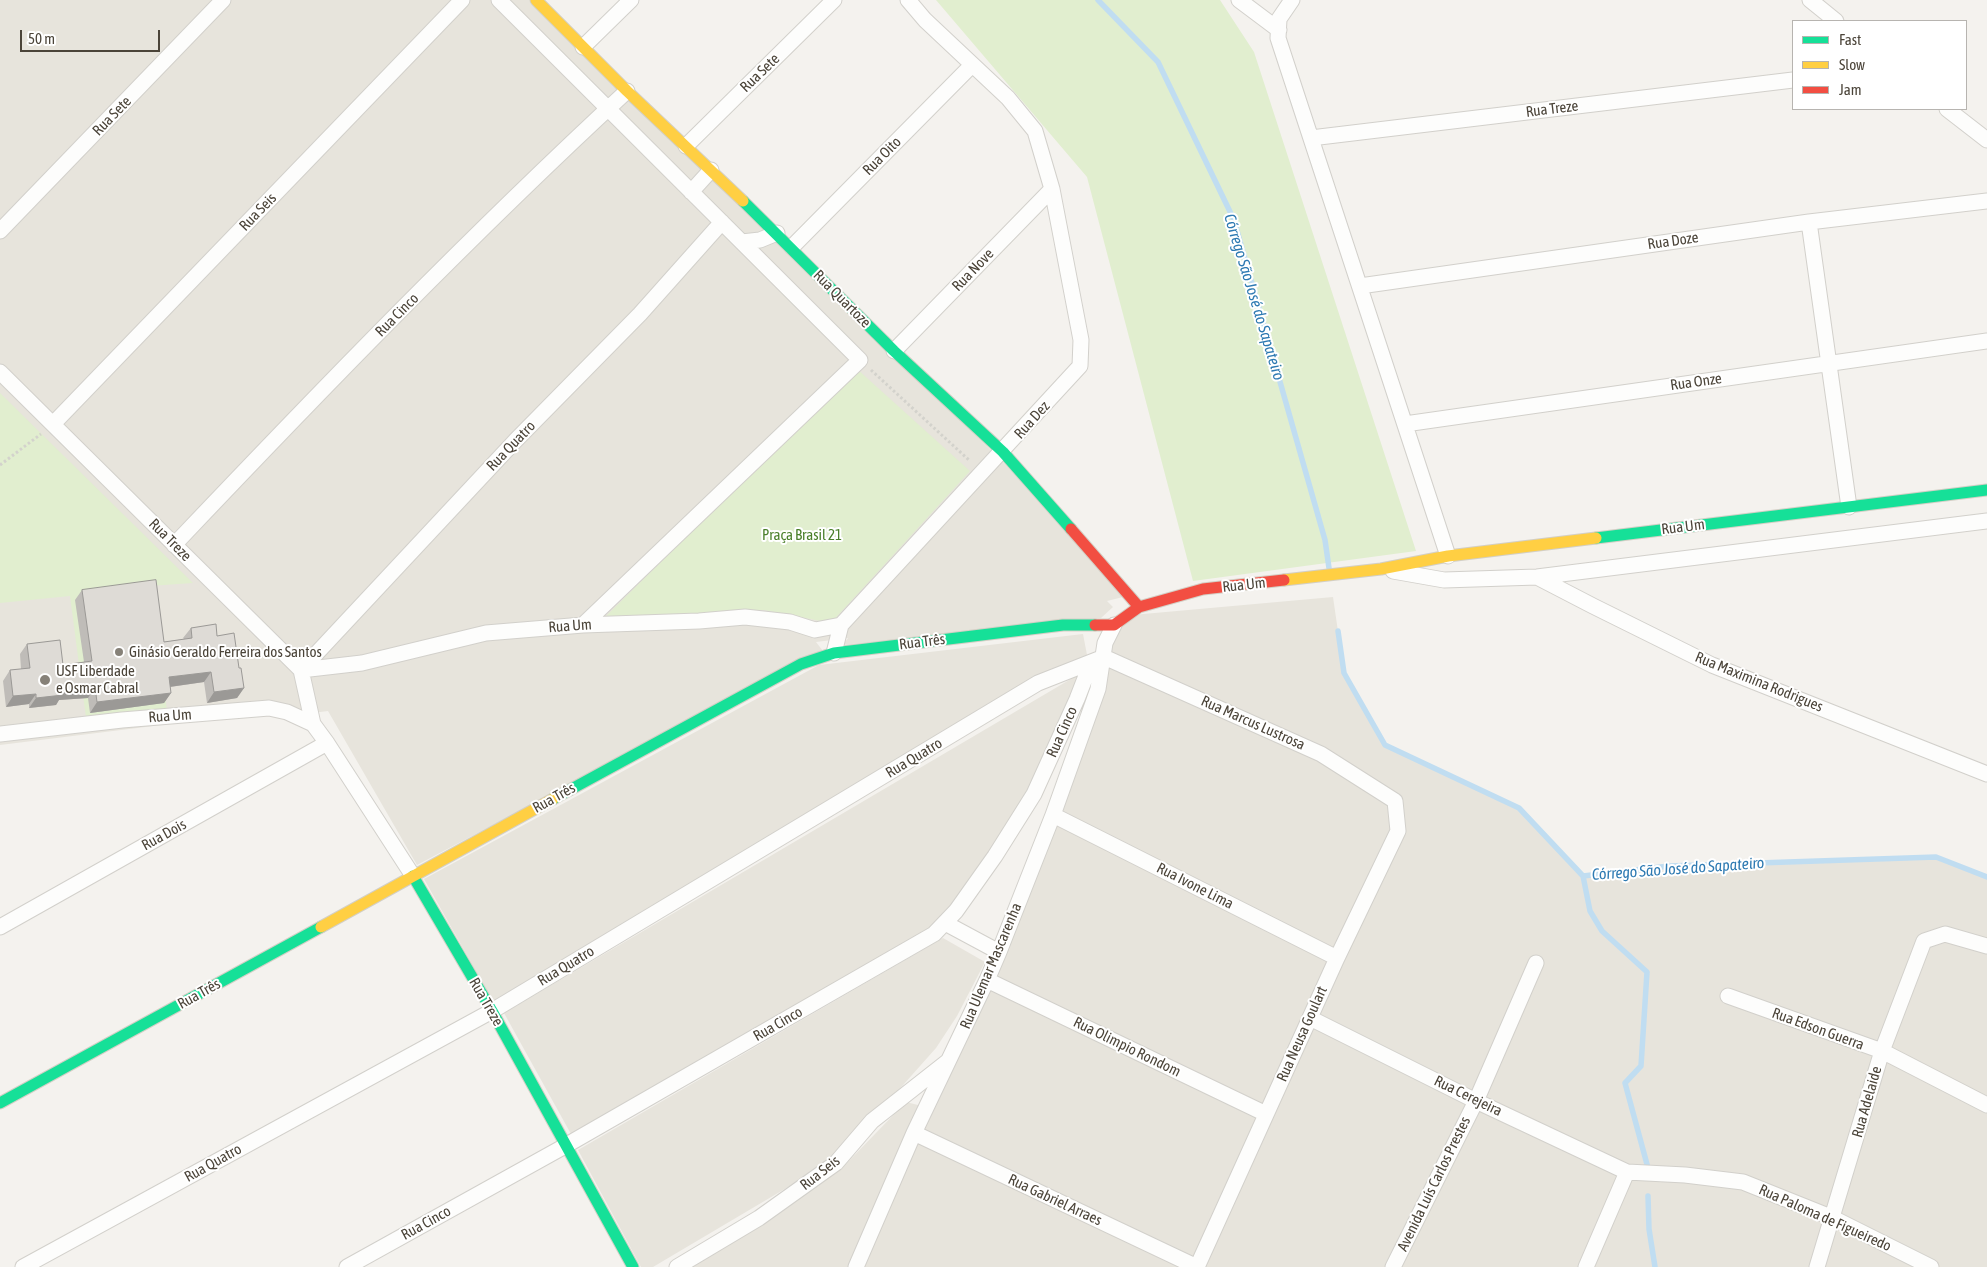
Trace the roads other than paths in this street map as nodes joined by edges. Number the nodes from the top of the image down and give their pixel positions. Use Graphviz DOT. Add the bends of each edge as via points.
graph roads {
  1 [pos="223,0"];
  2 [pos="462,0"];
  3 [pos="499,0"];
  4 [pos="536,0"];
  5 [pos="631,0"];
  6 [pos="834,0"];
  7 [pos="908,0"];
  8 [pos="1239,0"];
  9 [pos="1292,0"];
  10 [pos="1810,0"];
  11 [pos="1835,20"];
  12 [pos="1278,30"];
  13 [pos="583,47"];
  14 [pos="972,66"];
  15 [pos="1792,80"];
  16 [pos="627,91"];
  17 [pos="608,109"];
  18 [pos="1948,110"];
  19 [pos="1311,138"];
  20 [pos="1987,140"];
  21 [pos="686,146"];
  22 [pos="711,170"];
  23 [pos="1052,189"];
  24 [pos="691,192"];
  25 [pos="1987,201"];
  26 [pos="722,222"];
  27 [pos="1809,222"];
  28 [pos="0,231"];
  29 [pos="777,233"];
  30 [pos="742,242"];
  31 [pos="792,247"];
  32 [pos="1360,286"];
  33 [pos="1987,341"];
  34 [pos="894,351"];
  35 [pos="1829,363"];
  36 [pos="0,372"];
  37 [pos="53,424"];
  38 [pos="1405,424"];
  39 [pos="1002,452"];
  40 [pos="1987,490"];
  41 [pos="1849,507"];
  42 [pos="1987,521"];
  43 [pos="174,545"];
  44 [pos="1448,556"];
  45 [pos="1381,569"];
  46 [pos="1537,577"];
  47 [pos="1139,607"];
  48 [pos="1114,624"];
  49 [pos="584,625"];
  50 [pos="841,625"];
  51 [pos="834,653"];
  52 [pos="1098,660"];
  53 [pos="301,670"];
  54 [pos="313,724"];
  55 [pos="0,734"];
  56 [pos="328,743"];
  57 [pos="1987,774"];
  58 [pos="1395,801"];
  59 [pos="1053,815"];
  60 [pos="412,876"];
  61 [pos="945,923"];
  62 [pos="0,927"];
  63 [pos="1987,946"];
  64 [pos="999,952"];
  65 [pos="1337,958"];
  66 [pos="1536,963"];
  67 [pos="987,980"];
  68 [pos="1728,996"];
  69 [pos="492,1011"];
  70 [pos="1310,1018"];
  71 [pos="1882,1051"];
  72 [pos="949,1060"];
  73 [pos="1476,1101"];
  74 [pos="0,1103"];
  75 [pos="1987,1105"];
  76 [pos="1266,1114"];
  77 [pos="914,1133"];
  78 [pos="565,1146"];
  79 [pos="1627,1172"];
  80 [pos="1833,1218"];
  81 [pos="23,1267"];
  82 [pos="347,1267"];
  83 [pos="634,1267"];
  84 [pos="677,1267"];
  85 [pos="856,1267"];
  86 [pos="1197,1267"];
  87 [pos="1393,1267"];
  88 [pos="1586,1267"];
  89 [pos="1817,1267"];
  90 [pos="1931,1267"];
  1 -- 28 [label="street, Rua Sete"];
  2 -- 37 [label="street, Rua Seis"];
  3 -- 17 [label="street, Rua Quartoze"];
  4 -- 13 [label="street, Rua Quartoze"];
  5 -- 13 [label="street"];
  6 -- 21 [label="street, Rua Sete"];
  7 -- 14 [label="street"];
  8 -- 12 [label="street"];
  9 -- 12 [label="street" via="1279,18"];
  10 -- 11 [label="street"];
  12 -- 19 [label="street"];
  13 -- 16 [label="street, Rua Quartoze"];
  14 -- 23 [label="street" via="1008,98 1035,131"];
  14 -- 31 [label="street, Rua Oito"];
  15 -- 19 [label="street, Rua Treze"];
  16 -- 17 [label="street, Rua Cinco"];
  16 -- 21 [label="street, Rua Quartoze"];
  17 -- 24 [label="street, Rua Quartoze"];
  17 -- 43 [label="street, Rua Cinco" via="337,375"];
  18 -- 20 [label="street"];
  19 -- 32 [label="street"];
  21 -- 22 [label="street, Rua Quartoze"];
  22 -- 24 [label="street"];
  22 -- 29 [label="street, Rua Quartoze"];
  23 -- 34 [label="street, Rua Nove"];
  23 -- 39 [label="street, Rua Dez" via="1081,340 1080,366"];
  24 -- 26 [label="street, Rua Quartoze"];
  25 -- 27 [label="street, Rua Doze"];
  26 -- 30 [label="street, Rua Quartoze"];
  26 -- 53 [label="street, Rua Quatro" via="640,314 515,441"];
  27 -- 32 [label="street, Rua Doze"];
  27 -- 35 [label="street"];
  29 -- 30 [label="street" via="760,240"];
  29 -- 31 [label="street, Rua Quartoze"];
  30 -- 49 [label="street, Rua Quartoze" via="860,360"];
  31 -- 34 [label="street, Rua Quartoze"];
  32 -- 38 [label="street"];
  33 -- 35 [label="street, Rua Onze"];
  34 -- 39 [label="street, Rua Quartoze"];
  35 -- 38 [label="street, Rua Onze"];
  35 -- 41 [label="street"];
  36 -- 37 [label="street, Rua Treze"];
  37 -- 43 [label="street, Rua Treze"];
  38 -- 44 [label="street"];
  39 -- 47 [label="street, Rua Quartoze"];
  39 -- 50 [label="street, Rua Dez"];
  40 -- 41 [label="street, Rua Um"];
  41 -- 44 [label="street, Rua Um"];
  42 -- 46 [label="street, Rua Um"];
  43 -- 53 [label="street, Rua Treze"];
  44 -- 45 [label="street, Rua Um"];
  45 -- 46 [label="street, Rua Um" via="1444,580"];
  45 -- 47 [label="street, Rua Um" via="1203,589"];
  46 -- 57 [label="street, Rua Maximina Rodrigues" via="1712,665"];
  47 -- 48 [label="street, Rua Um"];
  48 -- 51 [label="street, Rua Três" via="1064,625"];
  48 -- 52 [label="street"];
  49 -- 50 [label="street, Rua Um" via="745,617 790,622 815,630"];
  49 -- 53 [label="street, Rua Um" via="486,632 362,663"];
  50 -- 51 [label="street"];
  51 -- 60 [label="street, Rua Três" via="801,664 748,692"];
  52 -- 58 [label="street, Rua Marcus Lustrosa" via="1321,754"];
  52 -- 59 [label="street, Rua Ulemar Mascarenha" via="1098,689"];
  52 -- 61 [label="street, Rua Cinco" via="1034,794 995,856"];
  52 -- 69 [label="street, Rua Quatro" via="1038,683"];
  53 -- 54 [label="street"];
  54 -- 55 [label="street, Rua Um" via="269,708"];
  54 -- 56 [label="street, Rua Um"];
  56 -- 60 [label="street, Rua Treze"];
  56 -- 62 [label="street, Rua Dois"];
  58 -- 65 [label="street, Rua Neusa Goulart" via="1398,831"];
  59 -- 64 [label="street, Rua Ulemar Mascarenha"];
  59 -- 65 [label="street, Rua Ivone Lima"];
  60 -- 69 [label="street, Rua Treze"];
  60 -- 74 [label="street, Rua Três"];
  61 -- 64 [label="street"];
  61 -- 78 [label="street, Rua Cinco" via="916,945"];
  63 -- 71 [label="street, Rua Adelaide" via="1946,934 1924,941"];
  64 -- 67 [label="street, Rua Ulemar Mascarenha"];
  65 -- 70 [label="street, Rua Neusa Goulart"];
  66 -- 73 [label="street, Avenida Luís Carlos Prestes"];
  67 -- 72 [label="street, Rua Ulemar Mascarenha"];
  67 -- 76 [label="street, Rua Olimpio Rondom"];
  68 -- 71 [label="street, Rua Edson Guerra"];
  69 -- 78 [label="street, Rua Treze"];
  69 -- 81 [label="street, Rua Quatro"];
  70 -- 73 [label="street, Rua Cerejeira"];
  70 -- 76 [label="street, Rua Neusa Goulart"];
  71 -- 75 [label="street, Rua Edson Guerra"];
  71 -- 80 [label="street, Rua Adelaide"];
  72 -- 77 [label="street, Rua Ulemar Mascarenha"];
  72 -- 84 [label="street, Rua Seis" via="872,1120 836,1163 759,1218"];
  73 -- 79 [label="street, Rua Cerejeira"];
  73 -- 87 [label="street, Avenida Luís Carlos Prestes"];
  76 -- 86 [label="street, Rua Neusa Goulart"];
  77 -- 85 [label="street, Rua Ulemar Mascarenha"];
  77 -- 86 [label="street, Rua Gabriel Arraes"];
  78 -- 82 [label="street, Rua Cinco"];
  78 -- 83 [label="street, Rua Treze"];
  79 -- 80 [label="street, Rua Paloma de Figueiredo" via="1743,1182"];
  79 -- 88 [label="street"];
  80 -- 89 [label="street, Rua Adelaide"];
  80 -- 90 [label="street, Rua Paloma de Figueiredo"];
}
